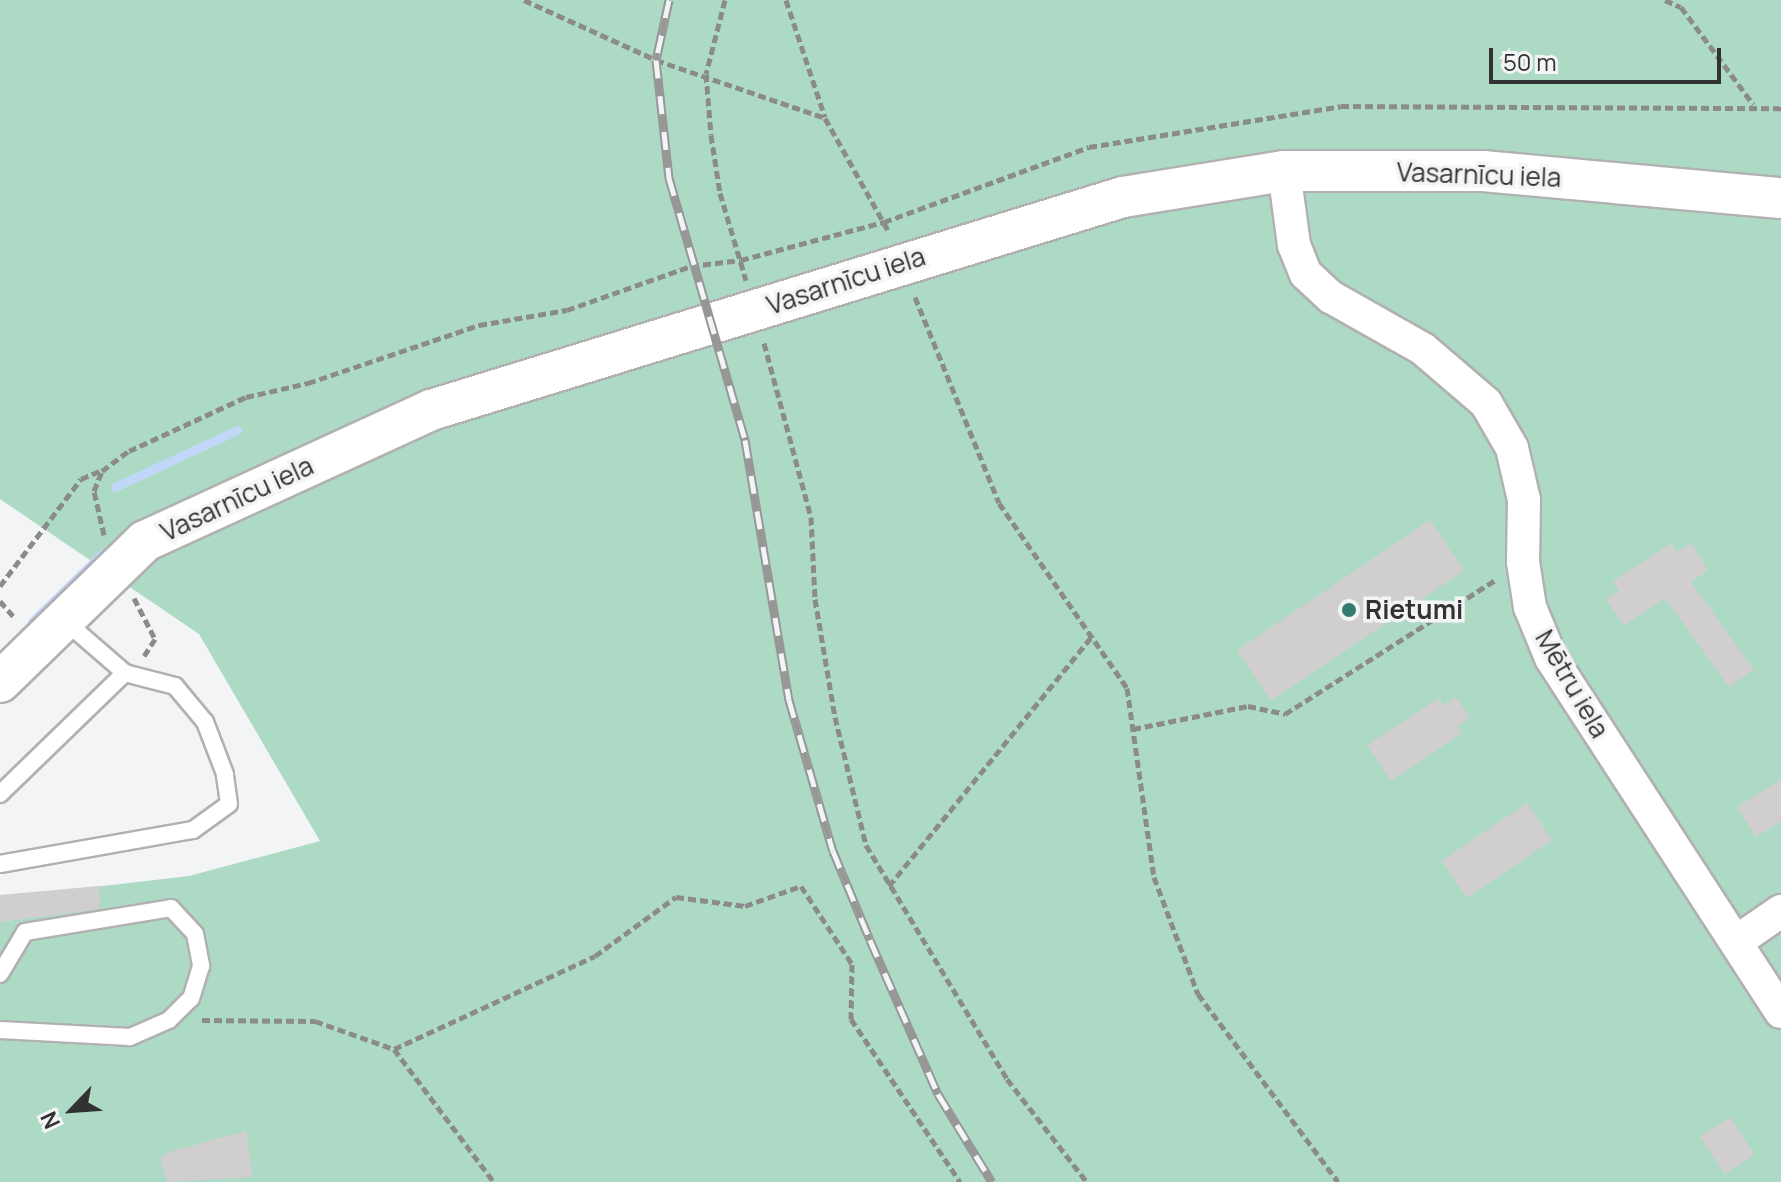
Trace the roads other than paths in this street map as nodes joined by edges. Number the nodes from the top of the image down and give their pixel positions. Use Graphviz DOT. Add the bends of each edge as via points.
graph roads {
  1 [pos="1284,171"];
  2 [pos="1781,198"];
  3 [pos="65,621"];
  4 [pos="125,673"];
  5 [pos="0,682"];
  6 [pos="0,794"];
  7 [pos="5,860"];
  8 [pos="1781,911"];
  9 [pos="1736,942"];
  10 [pos="0,974"];
  11 [pos="1781,1012"];
  12 [pos="0,1030"];
  1 -- 2 [label="street, Vasarnīcu iela" via="1483,171"];
  1 -- 3 [label="street, Vasarnīcu iela" via="1123,197 431,410 145,541"];
  1 -- 9 [label="street, Mētru iela" via="1294,245 1306,274 1331,297 1423,349 1486,403 1515,461 1524,500 1523,562 1530,607 1551,658"];
  3 -- 4 [label="lane"];
  3 -- 5 [label="street, Vasarnīcu iela"];
  4 -- 6 [label="lane"];
  4 -- 7 [label="lane" via="175,686 205,722 225,774 229,804 193,830"];
  8 -- 9 [label="street"];
  9 -- 11 [label="street, Mētru iela"];
  10 -- 12 [label="lane" via="25,932 171,908 195,934 201,966 191,998 169,1020 130,1037"];
}
